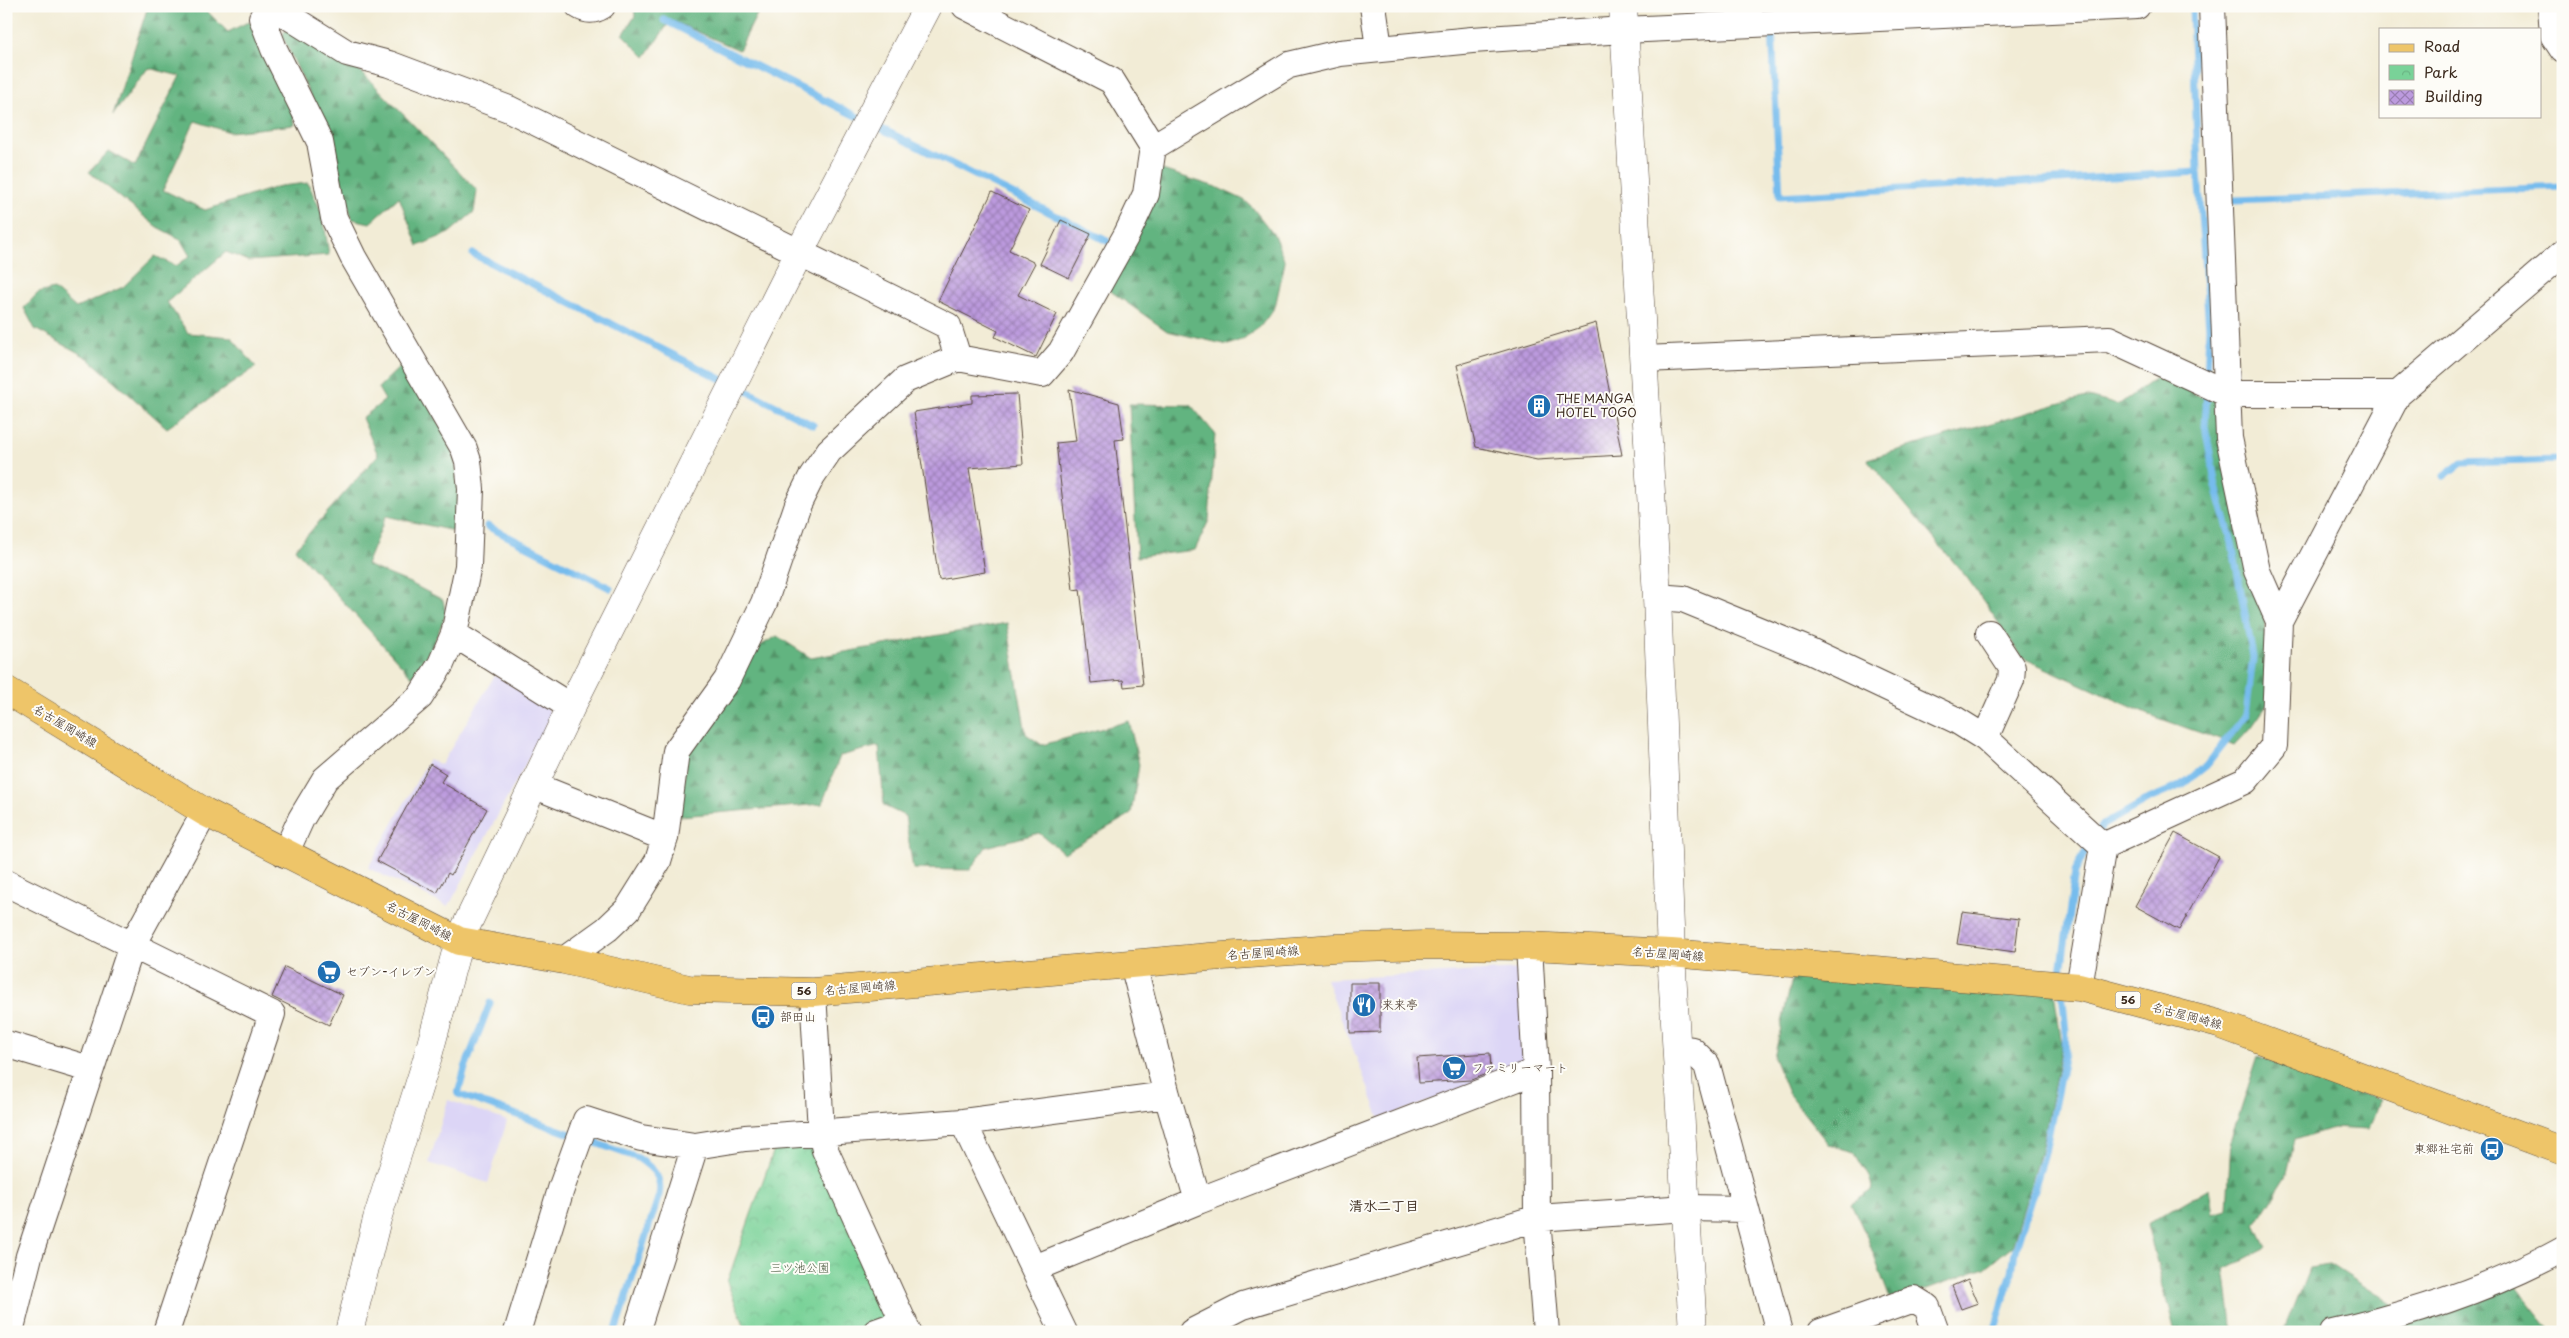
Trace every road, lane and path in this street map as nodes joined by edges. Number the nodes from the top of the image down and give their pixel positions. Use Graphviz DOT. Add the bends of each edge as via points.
graph roads {
  1 [pos="271,6"];
  2 [pos="580,6"];
  3 [pos="602,6"];
  4 [pos="928,6"];
  5 [pos="965,6"];
  6 [pos="1373,6"];
  7 [pos="2137,6"];
  8 [pos="2212,6"];
  9 [pos="2551,6"];
  10 [pos="1624,18"];
  11 [pos="1379,48"];
  12 [pos="2563,50"];
  13 [pos="1153,147"];
  14 [pos="800,250"];
  15 [pos="2563,253"];
  16 [pos="958,358"];
  17 [pos="1644,360"];
  18 [pos="2228,394"];
  19 [pos="2398,394"];
  20 [pos="1657,596"];
  21 [pos="2279,621"];
  22 [pos="1989,633"];
  23 [pos="454,634"];
  24 [pos="6,690"];
  25 [pos="571,706"];
  26 [pos="1985,738"];
  27 [pos="533,785"];
  28 [pos="205,812"];
  29 [pos="664,838"];
  30 [pos="2102,846"];
  31 [pos="285,854"];
  32 [pos="6,883"];
  33 [pos="459,941"];
  34 [pos="132,945"];
  35 [pos="1529,946"];
  36 [pos="1670,953"];
  37 [pos="564,960"];
  38 [pos="1133,964"];
  39 [pos="2079,987"];
  40 [pos="813,992"];
  41 [pos="6,1044"];
  42 [pos="1677,1048"];
  43 [pos="89,1069"];
  44 [pos="1536,1071"];
  45 [pos="1167,1095"];
  46 [pos="963,1122"];
  47 [pos="821,1131"];
  48 [pos="695,1146"];
  49 [pos="2563,1151"];
  50 [pos="1198,1201"];
  51 [pos="1687,1208"];
  52 [pos="1746,1209"];
  53 [pos="1538,1218"];
  54 [pos="2563,1249"];
  55 [pos="1035,1268"];
  56 [pos="906,1327"];
  57 [pos="10,1332"];
  58 [pos="166,1332"];
  59 [pos="349,1332"];
  60 [pos="518,1332"];
  61 [pos="636,1332"];
  62 [pos="876,1332"];
  63 [pos="1064,1332"];
  64 [pos="1192,1332"];
  65 [pos="1546,1332"];
  66 [pos="1693,1332"];
  67 [pos="1780,1332"];
  68 [pos="1821,1332"];
  69 [pos="1936,1332"];
  70 [pos="2333,1332"];
  1 -- 14 [label="street" via="347,53 389,64 509,109"];
  1 -- 23 [label="street" via="262,18 274,50 320,142 334,218 444,412 468,461 471,489 468,566"];
  2 -- 3 [label="street" via="586,10 597,10"];
  4 -- 14 [label="street"];
  5 -- 13 [label="street" via="1112,82"];
  6 -- 11 [label="street"];
  7 -- 10 [label="street"];
  8 -- 18 [label="street"];
  9 -- 12 [label="street" via="2554,35"];
  10 -- 11 [label="street"];
  10 -- 17 [label="street"];
  11 -- 13 [label="street" via="1289,65"];
  13 -- 16 [label="street" via="1146,194 1128,234 1060,352 1042,374"];
  14 -- 16 [label="street" via="948,326"];
  14 -- 25 [label="street"];
  15 -- 19 [label="street"];
  16 -- 29 [label="street" via="905,380 829,451 812,476 785,540 764,603 727,680 676,751"];
  17 -- 18 [label="street" via="2108,339"];
  17 -- 20 [label="street"];
  18 -- 19 [label="street"];
  18 -- 21 [label="street" via="2229,438 2257,570"];
  19 -- 21 [label="street"];
  20 -- 26 [label="street" via="1684,599 1810,651 1956,720"];
  20 -- 36 [label="street"];
  21 -- 30 [label="street" via="2274,746 2245,781"];
  22 -- 26 [label="street" via="2012,668 2011,680"];
  23 -- 25 [label="street"];
  23 -- 31 [label="street" via="441,664 420,697 325,779 301,818"];
  24 -- 28 [label="main road, 名古屋岡崎線 / 56"];
  25 -- 27 [label="street"];
  26 -- 30 [label="street"];
  27 -- 29 [label="street"];
  27 -- 33 [label="street"];
  28 -- 31 [label="main road, 名古屋岡崎線 / 56"];
  28 -- 34 [label="street"];
  29 -- 37 [label="street" via="658,861 628,909 607,929"];
  30 -- 39 [label="street"];
  31 -- 33 [label="main road, 名古屋岡崎線 / 56"];
  32 -- 34 [label="street"];
  33 -- 37 [label="main road, 名古屋岡崎線 / 56"];
  33 -- 59 [label="street" via="426,1062 377,1219"];
  34 -- 43 [label="street"];
  34 -- 58 [label="street" via="272,1014"];
  35 -- 36 [label="main road, 名古屋岡崎線 / 56"];
  35 -- 38 [label="main road, 名古屋岡崎線 / 56" via="1334,948"];
  35 -- 44 [label="street"];
  36 -- 39 [label="main road, 名古屋岡崎線 / 56"];
  36 -- 42 [label="street"];
  37 -- 40 [label="main road, 名古屋岡崎線 / 56" via="689,989"];
  38 -- 40 [label="main road, 名古屋岡崎線 / 56"];
  38 -- 45 [label="street"];
  39 -- 49 [label="main road, 名古屋岡崎線 / 56" via="2218,1024"];
  40 -- 47 [label="street"];
  41 -- 43 [label="street"];
  42 -- 51 [label="street"];
  42 -- 52 [label="street" via="1692,1050 1707,1065"];
  43 -- 57 [label="street" via="29,1256"];
  44 -- 50 [label="street"];
  44 -- 53 [label="street"];
  45 -- 46 [label="street"];
  45 -- 50 [label="street"];
  46 -- 47 [label="street"];
  46 -- 55 [label="street"];
  47 -- 48 [label="street"];
  47 -- 56 [label="street" via="825,1150"];
  48 -- 60 [label="street" via="642,1138 586,1120"];
  48 -- 61 [label="street"];
  50 -- 55 [label="street"];
  51 -- 52 [label="street"];
  51 -- 53 [label="street"];
  51 -- 66 [label="street"];
  52 -- 67 [label="street"];
  53 -- 64 [label="street" via="1243,1306"];
  53 -- 65 [label="street"];
  54 -- 70 [label="street" via="2478,1288 2383,1321"];
  55 -- 63 [label="street"];
  56 -- 62 [label="street"];
  68 -- 69 [label="street" via="1914,1300 1927,1307"];
}
